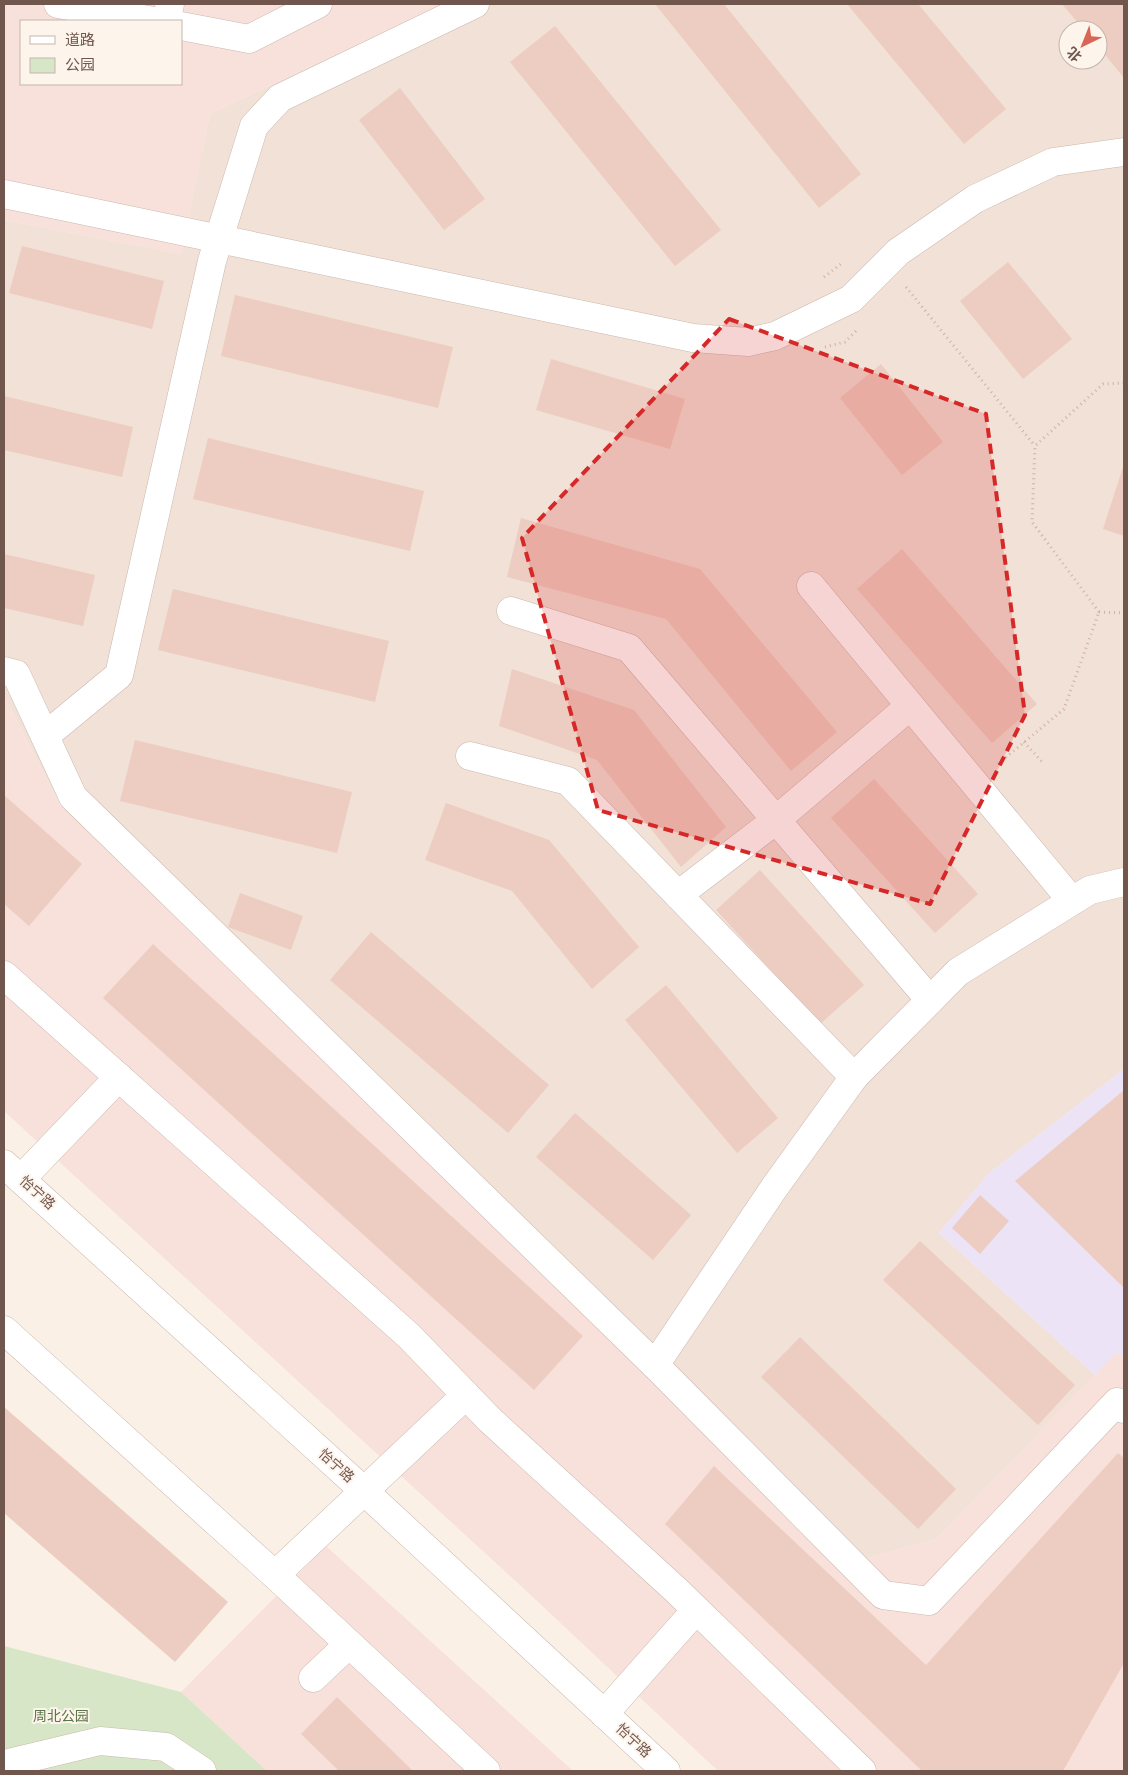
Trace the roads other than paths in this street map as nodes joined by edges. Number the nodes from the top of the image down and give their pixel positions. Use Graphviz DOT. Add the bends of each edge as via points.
graph roads {
  1 [pos="58,4"];
  2 [pos="170,4"];
  3 [pos="318,4"];
  4 [pos="475,4"];
  5 [pos="148,20"];
  6 [pos="166,20"];
  7 [pos="182,26"];
  8 [pos="1124,152"];
  9 [pos="4,194"];
  10 [pos="220,238"];
  11 [pos="810,586"];
  12 [pos="511,610"];
  13 [pos="4,671"];
  14 [pos="910,706"];
  15 [pos="45,736"];
  16 [pos="470,756"];
  17 [pos="776,820"];
  18 [pos="1124,882"];
  19 [pos="678,895"];
  20 [pos="1072,900"];
  21 [pos="4,975"];
  22 [pos="930,1000"];
  23 [pos="119,1077"];
  24 [pos="854,1077"];
  25 [pos="12,1171"];
  26 [pos="4,1330"];
  27 [pos="654,1365"];
  28 [pos="466,1395"];
  29 [pos="1124,1409"];
  30 [pos="363,1490"];
  31 [pos="275,1575"];
  32 [pos="696,1610"];
  33 [pos="348,1644"];
  34 [pos="313,1678"];
  35 [pos="604,1714"];
  36 [pos="4,1764"];
  37 [pos="202,1771"];
  38 [pos="486,1771"];
  39 [pos="666,1771"];
  40 [pos="862,1771"];
  1 -- 5 [label="street"];
  2 -- 6 [label="street"];
  3 -- 7 [label="street" via="249,39"];
  4 -- 10 [label="street" via="280,98 254,126"];
  8 -- 10 [label="street" via="1053,162 975,200 898,252 851,299 775,336 748,342 694,338"];
  9 -- 10 [label="street"];
  10 -- 15 [label="street" via="212,261 119,675"];
  11 -- 14 [label="street"];
  12 -- 17 [label="street" via="629,648"];
  13 -- 15 [label="street" via="16,674"];
  14 -- 17 [label="street"];
  14 -- 20 [label="street"];
  15 -- 27 [label="street" via="73,797"];
  16 -- 19 [label="street" via="568,781"];
  17 -- 19 [label="street"];
  17 -- 22 [label="street"];
  18 -- 20 [label="street" via="1090,890"];
  19 -- 24 [label="street"];
  20 -- 22 [label="street" via="958,972"];
  21 -- 23 [label="street"];
  22 -- 24 [label="street"];
  23 -- 25 [label="street"];
  23 -- 28 [label="street" via="409,1336"];
  24 -- 27 [label="street"];
  25 -- 30 [label="street, 怡宁路"];
  26 -- 31 [label="street"];
  27 -- 29 [label="street" via="883,1596 929,1601 1117,1402"];
  28 -- 30 [label="street"];
  28 -- 32 [label="street"];
  30 -- 31 [label="street"];
  30 -- 35 [label="street, 怡宁路"];
  31 -- 33 [label="street"];
  32 -- 35 [label="street"];
  32 -- 40 [label="street"];
  33 -- 34 [label="street"];
  33 -- 38 [label="street"];
  35 -- 39 [label="street, 怡宁路"];
  36 -- 37 [label="street" via="100,1741 166,1747"];
}
